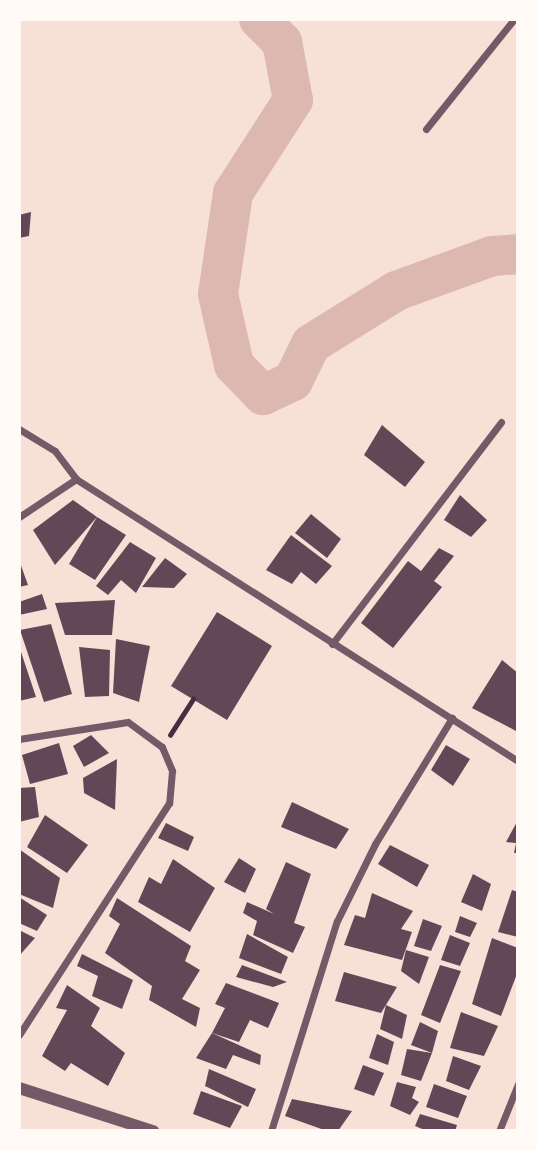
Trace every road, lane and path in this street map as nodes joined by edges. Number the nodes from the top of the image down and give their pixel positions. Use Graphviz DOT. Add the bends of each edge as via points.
graph roads {
  1 [pos="514,19"];
  2 [pos="426,129"];
  3 [pos="501,422"];
  4 [pos="19,429"];
  5 [pos="76,479"];
  6 [pos="19,517"];
  7 [pos="332,644"];
  8 [pos="193,699"];
  9 [pos="452,718"];
  10 [pos="19,739"];
  11 [pos="162,747"];
  12 [pos="518,761"];
  13 [pos="19,1035"];
  14 [pos="518,1084"];
  15 [pos="19,1088"];
  16 [pos="127,1127"];
  17 [pos="153,1131"];
  18 [pos="271,1131"];
  19 [pos="499,1131"];
  1 -- 2 [label="street"];
  3 -- 7 [label="street"];
  4 -- 5 [label="street" via="55,451"];
  5 -- 6 [label="street"];
  5 -- 7 [label="street"];
  7 -- 9 [label="street"];
  8 -- 11 [label="path"];
  9 -- 12 [label="street"];
  9 -- 18 [label="street" via="376,844 337,921"];
  10 -- 11 [label="street" via="128,722"];
  11 -- 13 [label="street" via="172,771 169,803"];
  14 -- 19 [label="street"];
  15 -- 16 [label="street"];
  16 -- 17 [label="street"];
}
